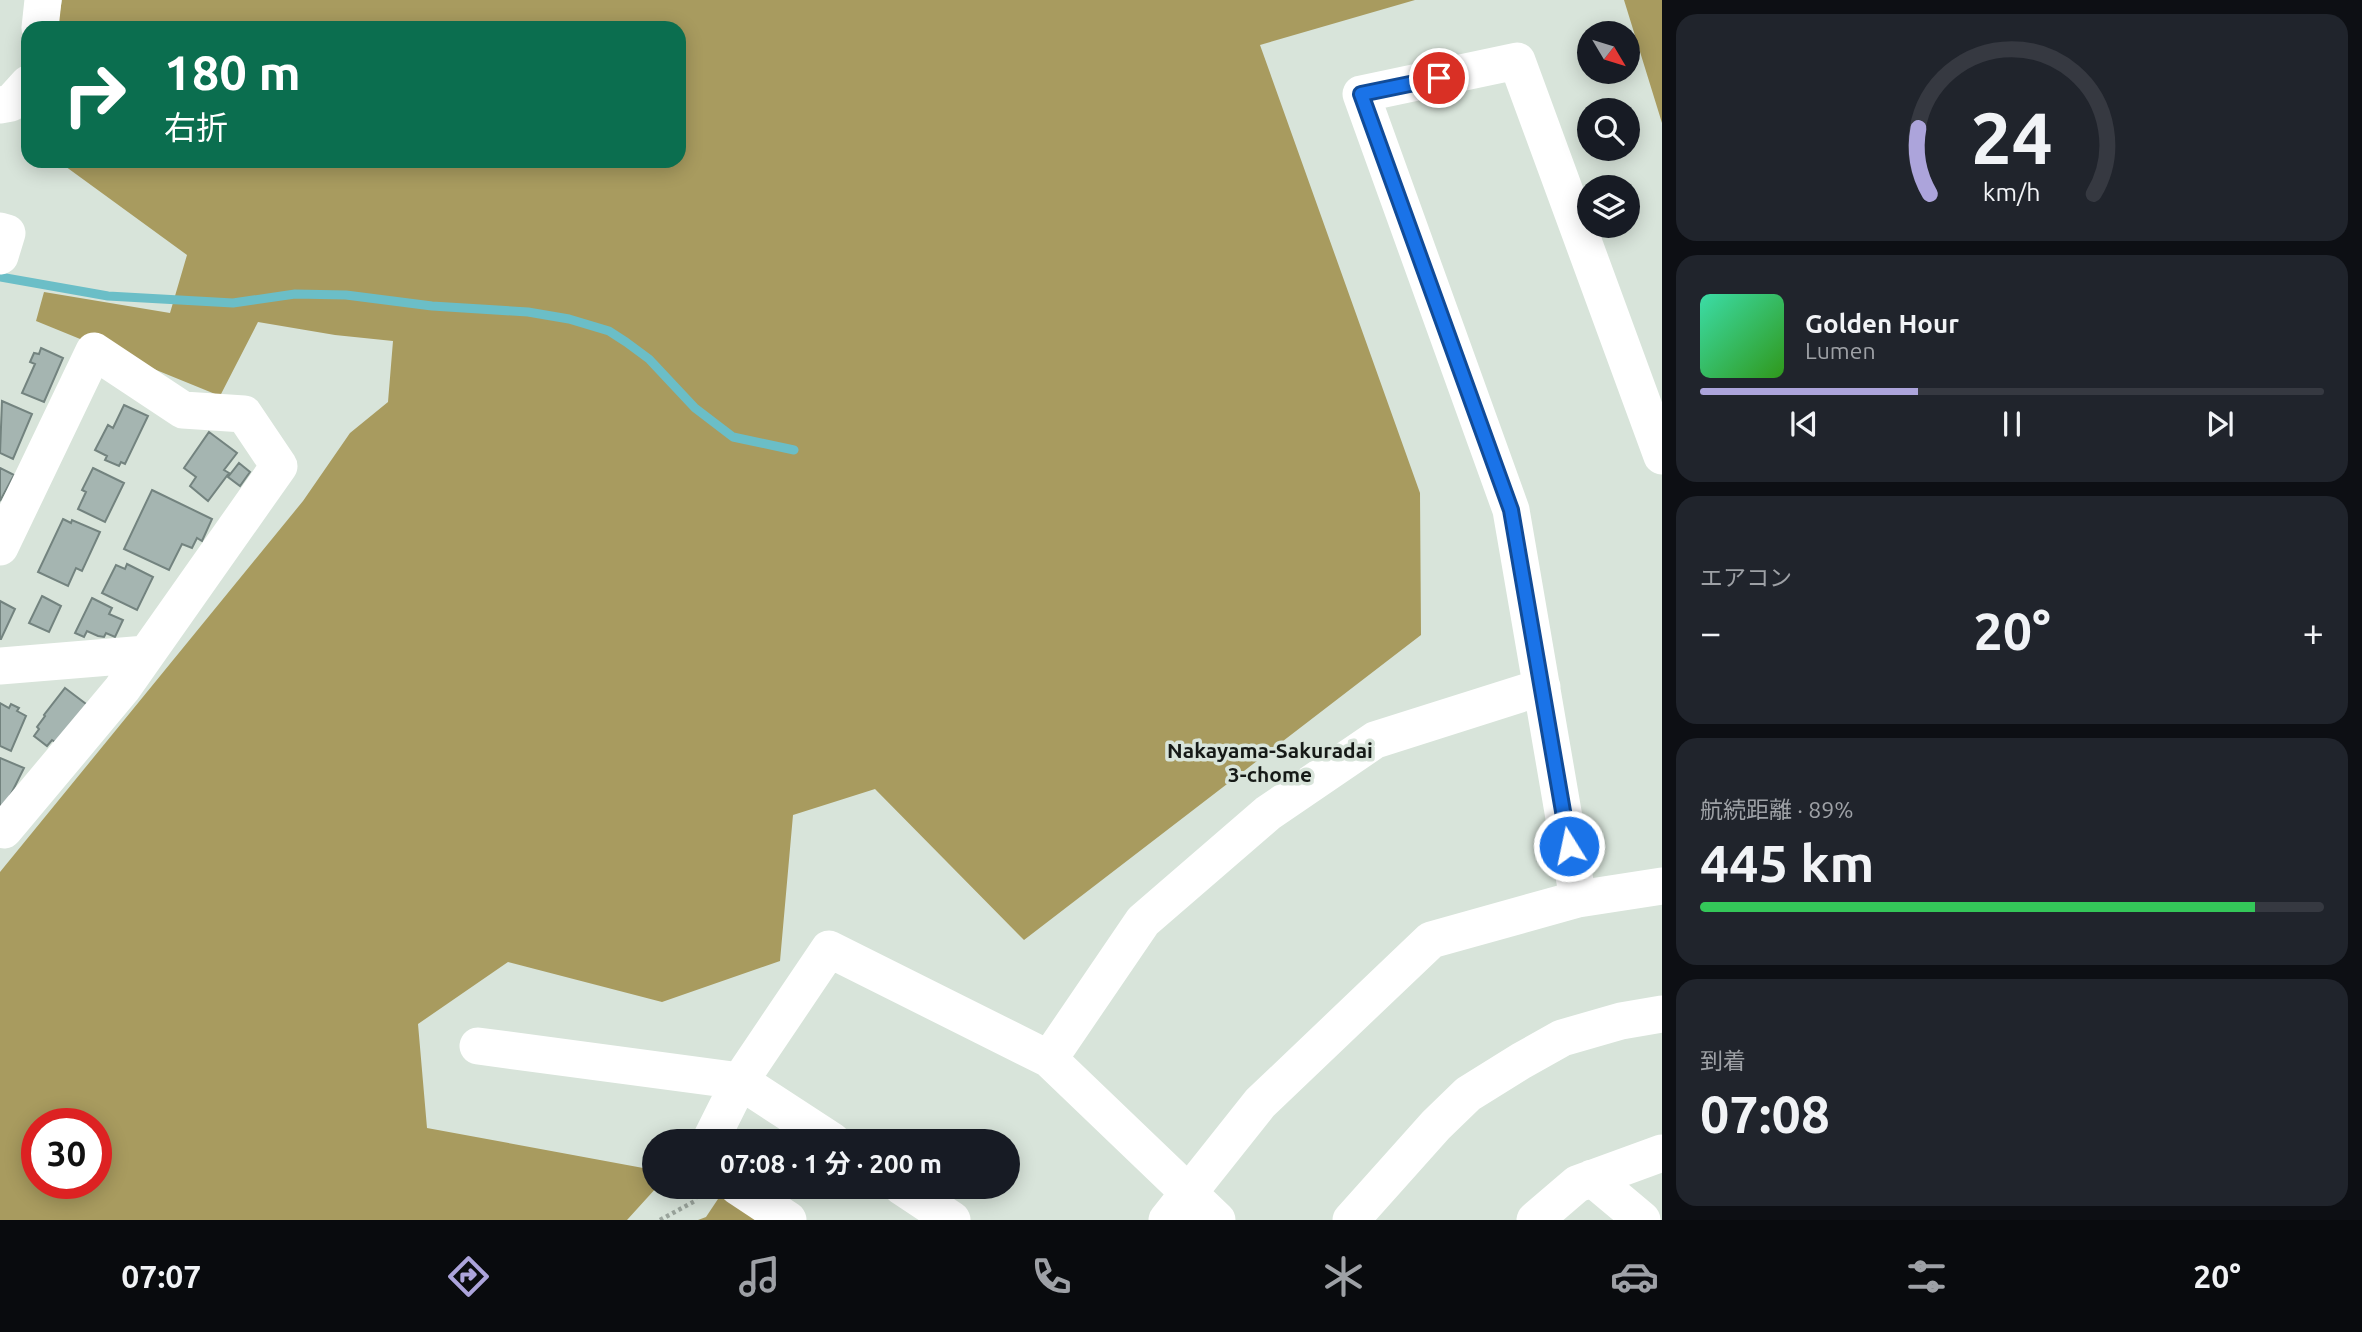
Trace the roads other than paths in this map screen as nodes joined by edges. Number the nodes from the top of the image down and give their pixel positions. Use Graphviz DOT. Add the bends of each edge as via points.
graph roads {
  1 [pos="44,0"];
  2 [pos="41,21"];
  3 [pos="21,92"];
  4 [pos="0,105"];
  5 [pos="0,231"];
  6 [pos="0,256"];
  7 [pos="1662,456"];
  8 [pos="0,547"];
  9 [pos="146,654"];
  10 [pos="0,667"];
  11 [pos="1542,687"];
  12 [pos="4,830"];
  13 [pos="1662,886"];
  14 [pos="1578,899"];
  15 [pos="1662,1014"];
  16 [pos="478,1046"];
  17 [pos="1049,1059"];
  18 [pos="740,1081"];
  19 [pos="716,1129"];
  20 [pos="814,1129"];
  21 [pos="1662,1153"];
  22 [pos="1592,1178"];
  23 [pos="756,1199"];
  24 [pos="920,1199"];
  25 [pos="1178,1206"];
  26 [pos="788,1220"];
  27 [pos="952,1220"];
  28 [pos="1217,1220"];
  29 [pos="1351,1220"];
  30 [pos="1535,1220"];
  31 [pos="1642,1220"];
  1 -- 2 [label="street"];
  3 -- 4 [label="street" via="11,103"];
  5 -- 6 [label="street" via="7,233"];
  7 -- 11 [label="street" via="1517,61 1361,94 1511,510"];
  8 -- 9 [label="street" via="94,351 183,410 244,414 279,466"];
  9 -- 10 [label="street"];
  9 -- 12 [label="street"];
  11 -- 14 [label="street"];
  11 -- 17 [label="street" via="1374,740 1268,813 1143,921"];
  13 -- 14 [label="street"];
  14 -- 25 [label="street" via="1431,940 1260,1103"];
  15 -- 29 [label="street" via="1562,1038 1468,1094"];
  16 -- 18 [label="street"];
  17 -- 18 [label="street" via="830,948"];
  17 -- 25 [label="street"];
  18 -- 19 [label="street"];
  18 -- 20 [label="street"];
  21 -- 22 [label="street"];
  22 -- 30 [label="street" via="1577,1184"];
  22 -- 31 [label="street"];
  23 -- 26 [label="street"];
  24 -- 27 [label="street"];
  25 -- 28 [label="street"];
}
